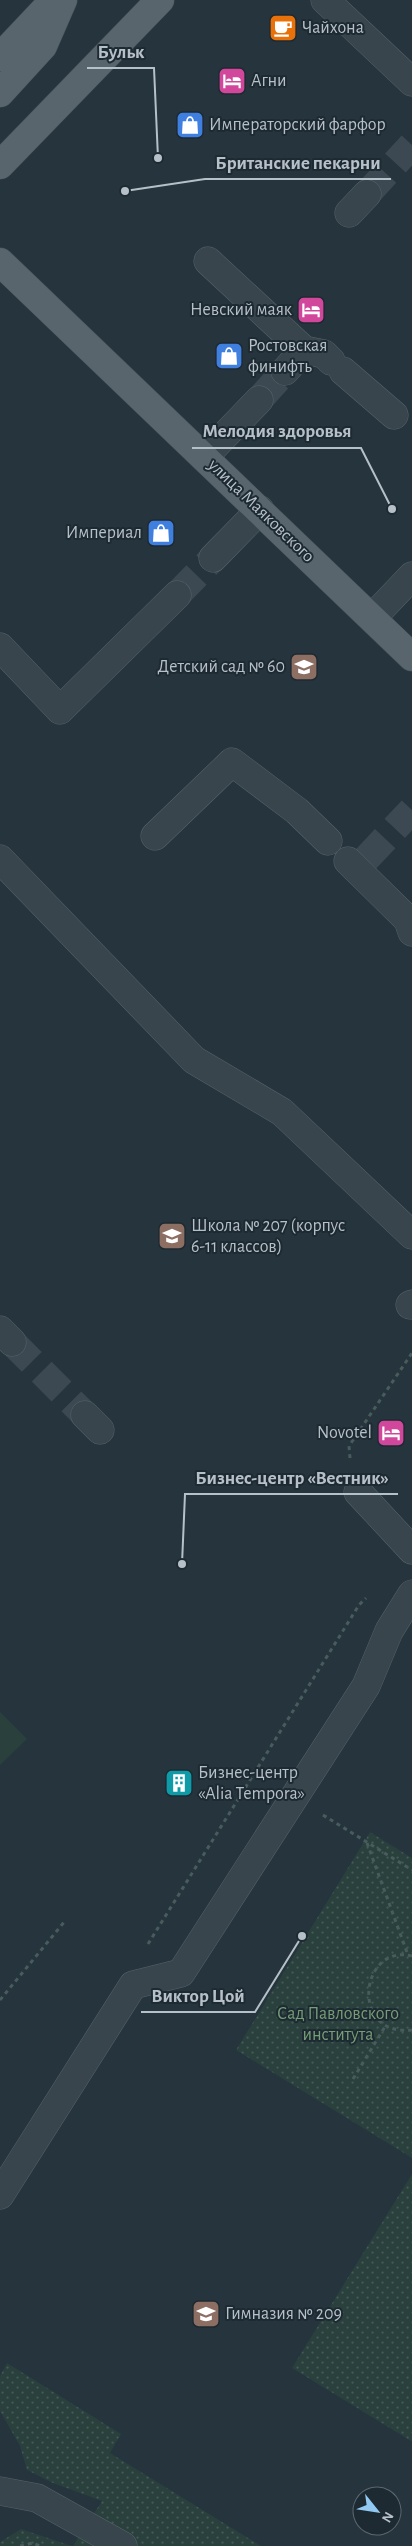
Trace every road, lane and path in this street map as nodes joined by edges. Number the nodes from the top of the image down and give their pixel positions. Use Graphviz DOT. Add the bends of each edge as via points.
graph roads {
  1 [pos="54,0"];
  2 [pos="63,0"];
  3 [pos="160,0"];
  4 [pos="325,0"];
  5 [pos="0,57"];
  6 [pos="412,82"];
  7 [pos="0,93"];
  8 [pos="0,165"];
  9 [pos="208,261"];
  10 [pos="0,262"];
  11 [pos="304,350"];
  12 [pos="285,371"];
  13 [pos="259,400"];
  14 [pos="394,415"];
  15 [pos="204,457"];
  16 [pos="260,510"];
  17 [pos="213,558"];
  18 [pos="412,576"];
  19 [pos="177,595"];
  20 [pos="372,618"];
  21 [pos="0,647"];
  22 [pos="412,657"];
  23 [pos="155,836"];
  24 [pos="328,841"];
  25 [pos="0,860"];
  26 [pos="357,863"];
  27 [pos="412,932"];
  28 [pos="412,1234"];
  29 [pos="412,1353"];
  30 [pos="358,1492"];
  31 [pos="412,1550"];
  32 [pos="372,1591"];
  33 [pos="412,1594"];
  34 [pos="256,1770"];
  35 [pos="294,1796"];
  36 [pos="366,1842"];
  37 [pos="412,1870"];
  38 [pos="65,1921"];
  39 [pos="147,1946"];
  40 [pos="410,1956"];
  41 [pos="0,2000"];
  42 [pos="386,2025"];
  43 [pos="412,2030"];
  44 [pos="353,2079"];
  45 [pos="0,2195"];
  46 [pos="0,2491"];
  47 [pos="20,2546"];
  48 [pos="40,2546"];
  49 [pos="123,2546"];
  1 -- 5 [label="main road"];
  2 -- 7 [label="main road" via="43,46"];
  3 -- 8 [label="main road"];
  4 -- 6 [label="lane"];
  9 -- 11 [label="lane"];
  10 -- 15 [label="main road, улица Маяковского"];
  11 -- 12 [label="lane"];
  11 -- 14 [label="lane" via="324,354"];
  13 -- 15 [label="lane"];
  15 -- 16 [label="main road, улица Маяковского"];
  16 -- 17 [label="lane"];
  16 -- 20 [label="main road, улица Маяковского"];
  18 -- 20 [label="lane"];
  19 -- 21 [label="lane" via="60,710"];
  20 -- 22 [label="main road, улица Маяковского"];
  23 -- 24 [label="lane" via="232,762 297,811"];
  25 -- 28 [label="lane" via="194,1060 282,1112"];
  26 -- 27 [label="lane" via="408,920"];
  29 -- 30 [label="path" via="349,1446 350,1471"];
  30 -- 31 [label="lane"];
  32 -- 34 [label="path" via="359,1606"];
  33 -- 35 [label="lane" via="389,1631 366,1686"];
  34 -- 35 [label="path"];
  34 -- 39 [label="path"];
  35 -- 36 [label="path"];
  35 -- 45 [label="lane" via="181,1973 133,1985"];
  36 -- 37 [label="path"];
  36 -- 40 [label="path"];
  38 -- 41 [label="path"];
  40 -- 42 [label="path" via="395,1957 383,1963 369,1984 371,2007"];
  42 -- 43 [label="path"];
  42 -- 44 [label="path"];
  46 -- 49 [label="lane" via="37,2498"];
  47 -- 48 [label="path" via="33,2543"];
}
